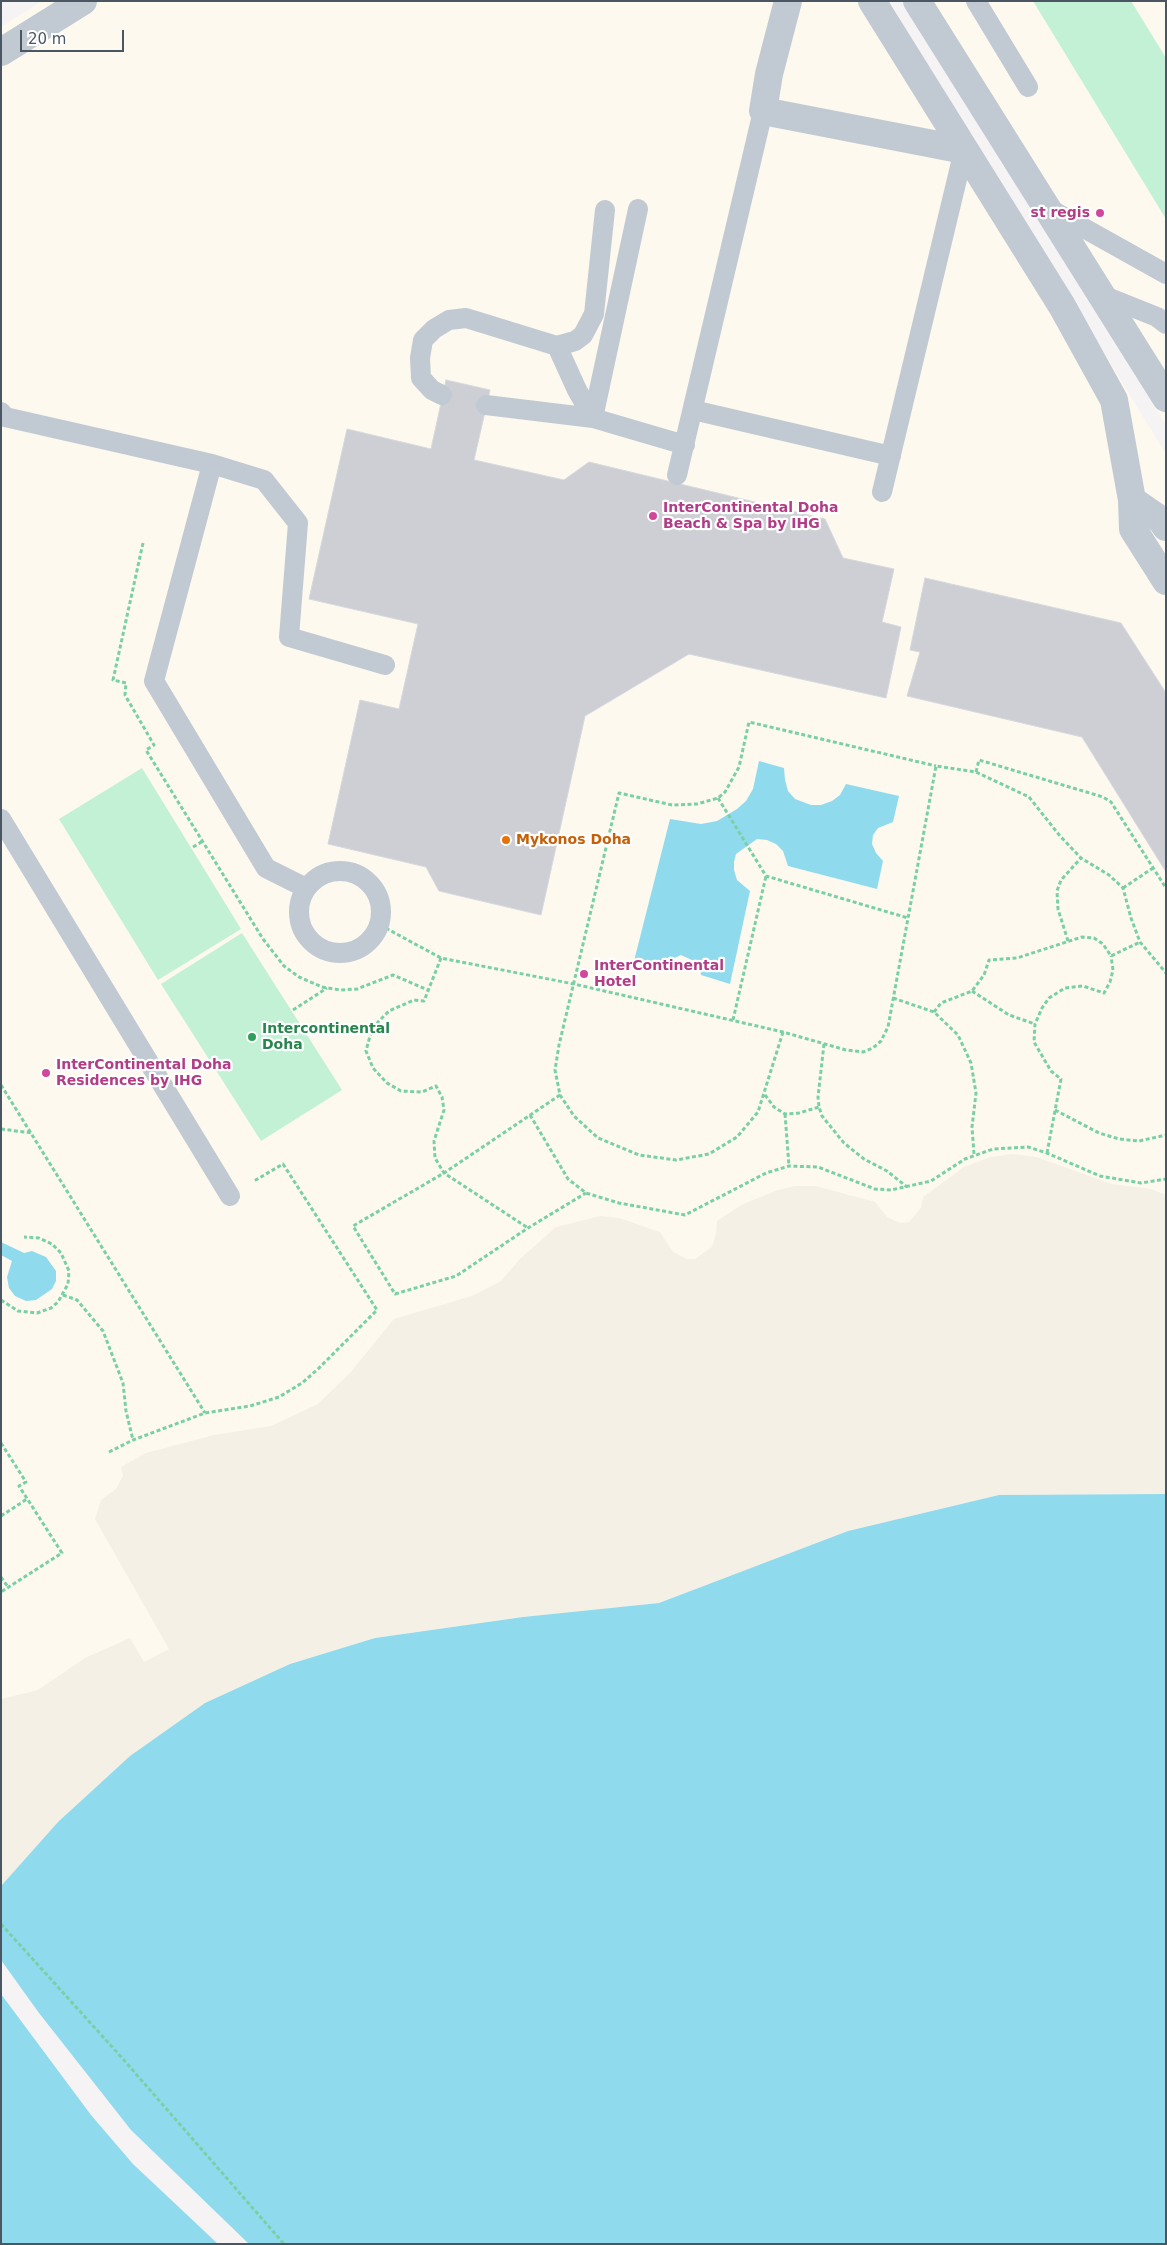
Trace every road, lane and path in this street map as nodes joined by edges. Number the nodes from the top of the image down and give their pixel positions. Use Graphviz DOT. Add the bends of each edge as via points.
graph roads {
  1 [pos="788,1"];
  2 [pos="872,1"];
  3 [pos="917,1"];
  4 [pos="976,1"];
  5 [pos="75,3"];
  6 [pos="1,52"];
  7 [pos="1028,87"];
  8 [pos="763,111"];
  9 [pos="964,150"];
  10 [pos="1046,207"];
  11 [pos="638,209"];
  12 [pos="605,210"];
  13 [pos="1166,274"];
  14 [pos="1102,296"];
  15 [pos="1166,324"];
  16 [pos="557,346"];
  17 [pos="442,395"];
  18 [pos="1166,398"];
  19 [pos="486,405"];
  20 [pos="693,410"];
  21 [pos="1,412"];
  22 [pos="593,418"];
  23 [pos="685,445"];
  24 [pos="891,456"];
  25 [pos="212,464"];
  26 [pos="677,476"];
  27 [pos="882,492"];
  28 [pos="1132,500"];
  29 [pos="1166,527"];
  30 [pos="1166,581"];
  31 [pos="385,665"];
  32 [pos="936,766"];
  33 [pos="976,772"];
  34 [pos="718,798"];
  35 [pos="1,819"];
  36 [pos="203,841"];
  37 [pos="193,847"];
  38 [pos="1082,858"];
  39 [pos="1153,868"];
  40 [pos="766,876"];
  41 [pos="306,888"];
  42 [pos="1123,888"];
  43 [pos="1166,888"];
  44 [pos="908,918"];
  45 [pos="380,925"];
  46 [pos="1068,941"];
  47 [pos="1140,942"];
  48 [pos="1111,956"];
  49 [pos="440,958"];
  50 [pos="1166,973"];
  51 [pos="574,984"];
  52 [pos="328,988"];
  53 [pos="972,991"];
  54 [pos="893,998"];
  55 [pos="293,1010"];
  56 [pos="934,1012"];
  57 [pos="733,1020"];
  58 [pos="1035,1024"];
  59 [pos="783,1032"];
  60 [pos="824,1044"];
  61 [pos="1,1085"];
  62 [pos="560,1095"];
  63 [pos="765,1095"];
  64 [pos="818,1107"];
  65 [pos="1055,1110"];
  66 [pos="785,1114"];
  67 [pos="530,1115"];
  68 [pos="1,1129"];
  69 [pos="32,1133"];
  70 [pos="1166,1135"];
  71 [pos="1047,1153"];
  72 [pos="974,1154"];
  73 [pos="789,1166"];
  74 [pos="444,1173"];
  75 [pos="1166,1179"];
  76 [pos="907,1188"];
  77 [pos="586,1194"];
  78 [pos="230,1196"];
  79 [pos="528,1228"];
  80 [pos="24,1237"];
  81 [pos="64,1295"];
  82 [pos="1,1300"];
  83 [pos="205,1414"];
  84 [pos="133,1440"];
  85 [pos="1,1443"];
  86 [pos="109,1452"];
  87 [pos="27,1499"];
  88 [pos="1,1516"];
  89 [pos="1,1577"];
  90 [pos="8,1587"];
  91 [pos="1,1592"];
  92 [pos="1,1924"];
  93 [pos="284,2244"];
  1 -- 8 [label="street"];
  2 -- 9 [label="street"];
  3 -- 10 [label="street"];
  4 -- 7 [label="lane"];
  5 -- 6 [label="street"];
  8 -- 9 [label="street"];
  8 -- 20 [label="lane"];
  9 -- 24 [label="lane"];
  9 -- 28 [label="street" via="1062,306 1114,400"];
  10 -- 13 [label="lane"];
  10 -- 14 [label="street"];
  11 -- 22 [label="lane"];
  12 -- 16 [label="lane" via="594,314 583,334"];
  14 -- 15 [label="lane" via="1157,317"];
  14 -- 18 [label="street"];
  16 -- 17 [label="lane" via="466,318 449,320 423,340 420,358 421,378"];
  16 -- 22 [label="lane"];
  19 -- 22 [label="lane"];
  20 -- 23 [label="lane"];
  20 -- 24 [label="lane"];
  21 -- 25 [label="lane" via="5,418"];
  22 -- 23 [label="lane"];
  23 -- 26 [label="lane"];
  24 -- 27 [label="lane"];
  25 -- 31 [label="lane" via="264,480 298,523 289,637"];
  25 -- 41 [label="lane" via="154,681 266,868"];
  28 -- 29 [label="street"];
  28 -- 30 [label="street" via="1132,529"];
  32 -- 33 [label="path"];
  32 -- 34 [label="path" via="749,722 739,767 726,792"];
  32 -- 44 [label="path"];
  33 -- 38 [label="path" via="1029,797"];
  33 -- 39 [label="path" via="979,760 1103,797 1111,802"];
  34 -- 40 [label="path"];
  34 -- 51 [label="path" via="696,804 672,805 619,792"];
  35 -- 78 [label="lane"];
  36 -- 37 [label="path"];
  38 -- 42 [label="path"];
  38 -- 46 [label="path" via="1061,880 1057,891 1058,909"];
  39 -- 42 [label="path"];
  39 -- 43 [label="path"];
  40 -- 44 [label="path"];
  40 -- 57 [label="path"];
  41 -- 45 [label="lane" via="316,878 330,872 359,875 379,896"];
  41 -- 45 [label="lane" via="300,903 299,919 315,946 329,953 345,954 360,949 373,939"];
  42 -- 47 [label="path"];
  44 -- 54 [label="path"];
  45 -- 49 [label="path"];
  46 -- 48 [label="path" via="1094,938"];
  46 -- 53 [label="path" via="1016,958 989,960 984,976"];
  47 -- 48 [label="path"];
  47 -- 50 [label="path"];
  48 -- 58 [label="path" via="1113,970 1104,993 1083,986 1065,988 1049,998"];
  49 -- 51 [label="path"];
  49 -- 74 [label="path" via="424,1001 414,1000 388,1011 370,1036 366,1051 373,1068 387,1083 401,1091 422,1092 436,1086 444,1110 434,1142 435,1158"];
  51 -- 57 [label="path"];
  51 -- 62 [label="path" via="555,1070"];
  52 -- 55 [label="path"];
  53 -- 56 [label="path" via="941,1003"];
  53 -- 58 [label="path" via="1009,1015"];
  54 -- 56 [label="path"];
  54 -- 60 [label="path" via="888,1027 873,1048 863,1052"];
  56 -- 72 [label="path" via="958,1035 971,1063 976,1093 972,1127"];
  57 -- 59 [label="path"];
  58 -- 65 [label="path" via="1034,1042 1051,1070 1061,1079"];
  59 -- 60 [label="path"];
  59 -- 63 [label="path"];
  60 -- 64 [label="path"];
  61 -- 69 [label="path"];
  62 -- 63 [label="path" via="574,1116 598,1138 639,1155 676,1160 709,1154 737,1137 758,1112"];
  62 -- 67 [label="path"];
  63 -- 66 [label="path" via="774,1107"];
  64 -- 66 [label="path"];
  64 -- 76 [label="path" via="827,1124 844,1143"];
  65 -- 70 [label="path" via="1099,1133 1119,1139 1139,1141"];
  65 -- 71 [label="path"];
  66 -- 73 [label="path"];
  67 -- 74 [label="path"];
  67 -- 77 [label="path" via="568,1179"];
  68 -- 69 [label="path"];
  69 -- 83 [label="path"];
  71 -- 72 [label="path" via="1028,1147 993,1149"];
  71 -- 75 [label="path" via="1100,1176 1141,1183"];
  72 -- 76 [label="path" via="931,1180"];
  73 -- 76 [label="path" via="818,1167 875,1189"];
  73 -- 77 [label="path" via="766,1173 685,1215"];
  74 -- 79 [label="path"];
  74 -- 79 [label="path" via="352,1226 395,1294 456,1276"];
  77 -- 79 [label="path"];
  78 -- 83 [label="path" via="283,1164 377,1310 318,1369 279,1397"];
  80 -- 81 [label="path" via="39,1238 61,1253 69,1271"];
  81 -- 82 [label="path" via="51,1308 37,1313 18,1311"];
  81 -- 84 [label="path" via="76,1300 103,1331 123,1383"];
  83 -- 84 [label="path"];
  84 -- 86 [label="path"];
  85 -- 87 [label="path" via="26,1482 19,1486"];
  87 -- 88 [label="path"];
  87 -- 90 [label="path" via="62,1553"];
  89 -- 90 [label="path"];
  90 -- 91 [label="path"];
  92 -- 93 [label="path"];
}
